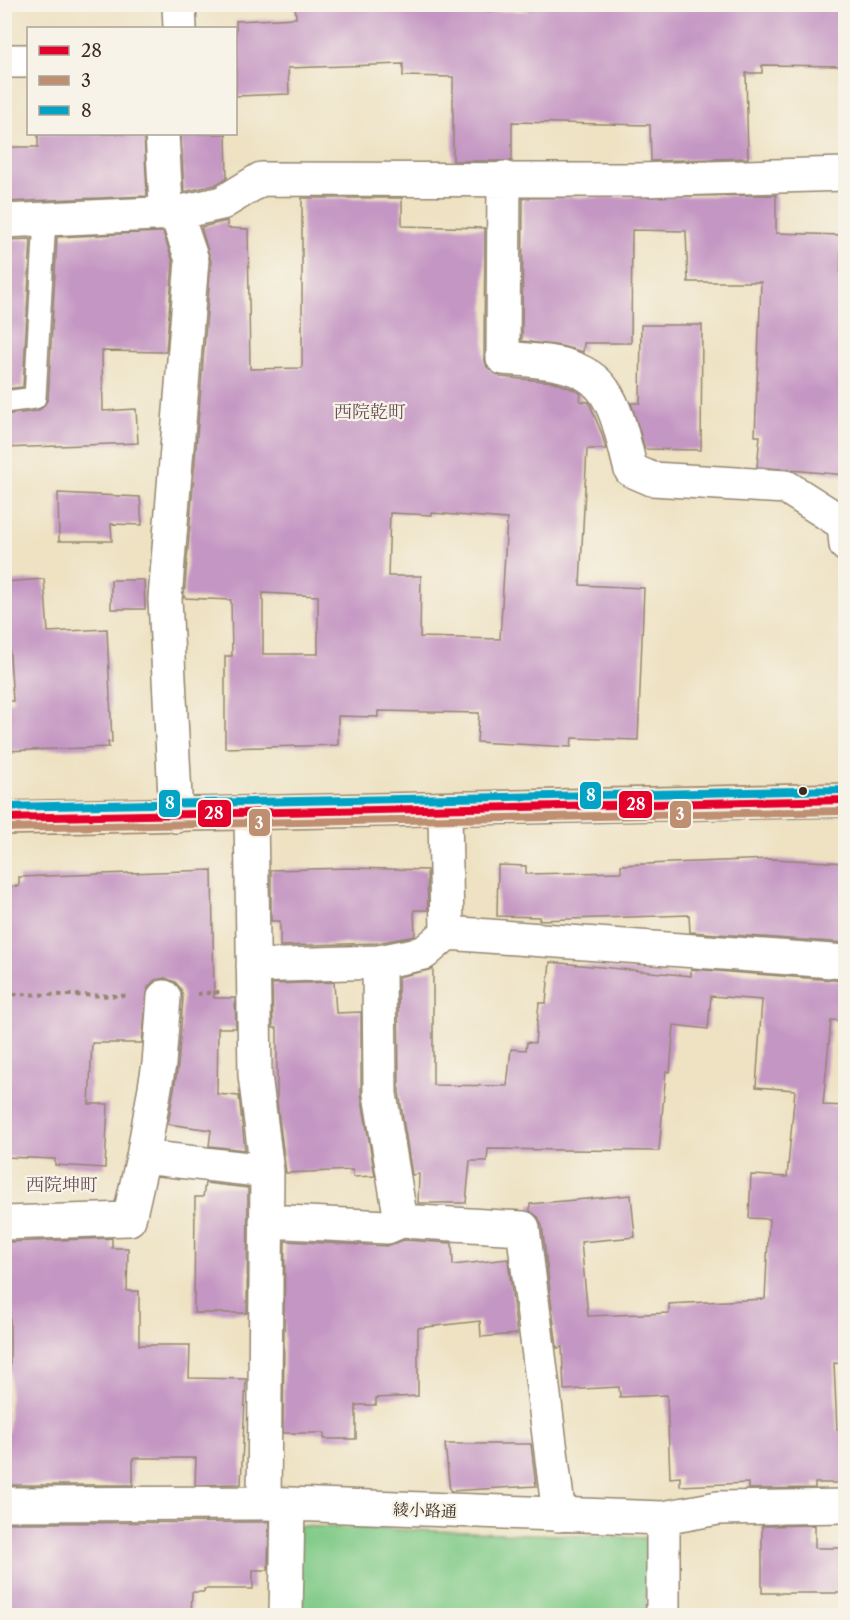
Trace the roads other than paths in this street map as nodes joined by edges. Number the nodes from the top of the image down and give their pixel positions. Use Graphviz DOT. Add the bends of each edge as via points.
graph roads {
  1 [pos="179,4"];
  2 [pos="180,27"];
  3 [pos="4,61"];
  4 [pos="27,61"];
  5 [pos="162,135"];
  6 [pos="846,174"];
  7 [pos="504,178"];
  8 [pos="176,213"];
  9 [pos="45,219"];
  10 [pos="4,221"];
  11 [pos="4,402"];
  12 [pos="846,545"];
  13 [pos="846,800"];
  14 [pos="445,809"];
  15 [pos="251,813"];
  16 [pos="176,816"];
  17 [pos="4,818"];
  18 [pos="447,933"];
  19 [pos="379,962"];
  20 [pos="846,962"];
  21 [pos="253,966"];
  22 [pos="164,997"];
  23 [pos="143,1157"];
  24 [pos="267,1171"];
  25 [pos="266,1221"];
  26 [pos="401,1221"];
  27 [pos="4,1223"];
  28 [pos="4,1504"];
  29 [pos="276,1504"];
  30 [pos="846,1506"];
  31 [pos="559,1515"];
  32 [pos="663,1518"];
  33 [pos="286,1616"];
  34 [pos="663,1616"];
  1 -- 2 [label="street"];
  3 -- 4 [label="street"];
  5 -- 8 [label="street" via="166,204"];
  6 -- 7 [label="street" via="638,180"];
  7 -- 8 [label="street" via="261,179 222,203"];
  7 -- 12 [label="street" via="503,358 550,362 581,371 604,391 631,470 652,479 786,487 844,524"];
  8 -- 9 [label="street"];
  8 -- 16 [label="street" via="192,260 165,599"];
  9 -- 10 [label="street"];
  9 -- 11 [label="lane" via="35,398"];
  13 -- 14 [label="main road"];
  14 -- 15 [label="main road"];
  14 -- 18 [label="street"];
  15 -- 16 [label="main road"];
  15 -- 21 [label="street"];
  16 -- 17 [label="main road"];
  18 -- 19 [label="street" via="424,953"];
  18 -- 20 [label="street"];
  19 -- 21 [label="street"];
  19 -- 26 [label="street" via="380,1094"];
  21 -- 24 [label="street" via="255,1075"];
  22 -- 23 [label="street" via="159,1064"];
  23 -- 24 [label="street"];
  23 -- 27 [label="street" via="129,1219"];
  24 -- 25 [label="street"];
  25 -- 26 [label="street" via="387,1227"];
  25 -- 29 [label="street"];
  26 -- 31 [label="street" via="523,1228"];
  28 -- 29 [label="street, 綾小路通"];
  29 -- 31 [label="street, 綾小路通"];
  29 -- 33 [label="street"];
  30 -- 32 [label="street, 綾小路通" via="718,1508"];
  31 -- 32 [label="street, 綾小路通"];
  32 -- 34 [label="street"];
}
